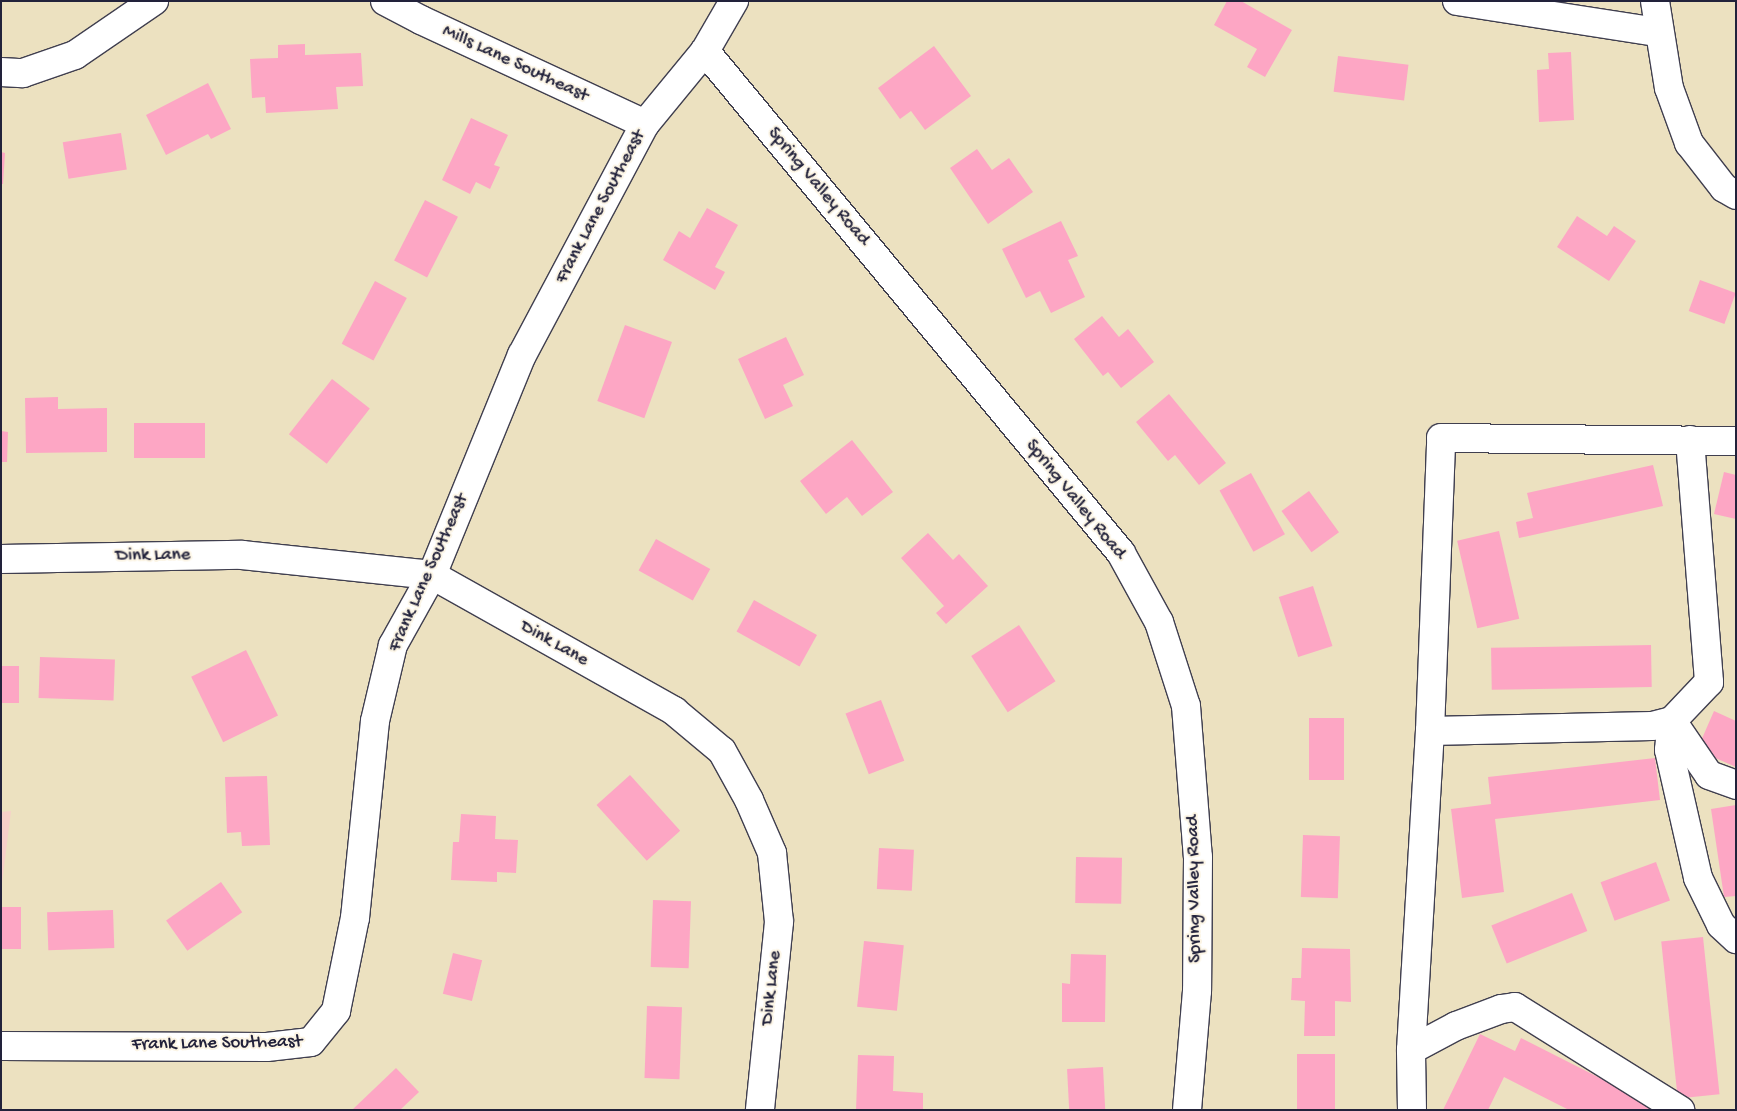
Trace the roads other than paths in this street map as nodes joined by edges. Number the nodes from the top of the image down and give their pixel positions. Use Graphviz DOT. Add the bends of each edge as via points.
graph roads {
  1 [pos="154,1"];
  2 [pos="386,1"];
  3 [pos="734,1"];
  4 [pos="1457,1"];
  5 [pos="1655,1"];
  6 [pos="1658,32"];
  7 [pos="705,52"];
  8 [pos="1,72"];
  9 [pos="645,124"];
  10 [pos="1736,195"];
  11 [pos="1690,440"];
  12 [pos="1736,441"];
  13 [pos="1,559"];
  14 [pos="432,575"];
  15 [pos="1672,721"];
  16 [pos="1430,731"];
  17 [pos="1736,785"];
  18 [pos="1736,939"];
  19 [pos="1,1046"];
  20 [pos="1411,1050"];
  21 [pos="760,1110"];
  22 [pos="1187,1110"];
  23 [pos="1412,1110"];
  24 [pos="1680,1110"];
  1 -- 8 [label="street" via="74,55 24,73"];
  2 -- 9 [label="street, Mills Lane Southeast"];
  3 -- 7 [label="street, Frank Lane Southeast"];
  4 -- 6 [label="street"];
  5 -- 6 [label="street"];
  6 -- 10 [label="street" via="1669,88 1689,143 1724,188"];
  7 -- 9 [label="street, Frank Lane Southeast"];
  7 -- 22 [label="street, Spring Valley Road" via="1121,553 1159,622 1186,706 1198,857 1196,991"];
  9 -- 14 [label="street, Frank Lane Southeast" via="522,355"];
  11 -- 12 [label="street"];
  11 -- 15 [label="street" via="1709,682"];
  11 -- 16 [label="street" via="1441,438"];
  13 -- 14 [label="street, Dink Lane" via="242,555"];
  14 -- 19 [label="street, Frank Lane Southeast" via="394,645 375,721 355,918 336,1010 311,1042 267,1047"];
  14 -- 21 [label="street, Dink Lane" via="674,711 722,751 749,800 772,853 779,922"];
  15 -- 16 [label="street" via="1652,726"];
  15 -- 17 [label="street" via="1709,775"];
  15 -- 18 [label="street" via="1669,750 1698,878 1721,924"];
  16 -- 20 [label="street"];
  20 -- 23 [label="street"];
  20 -- 24 [label="street" via="1465,1023 1514,1007"];
}
